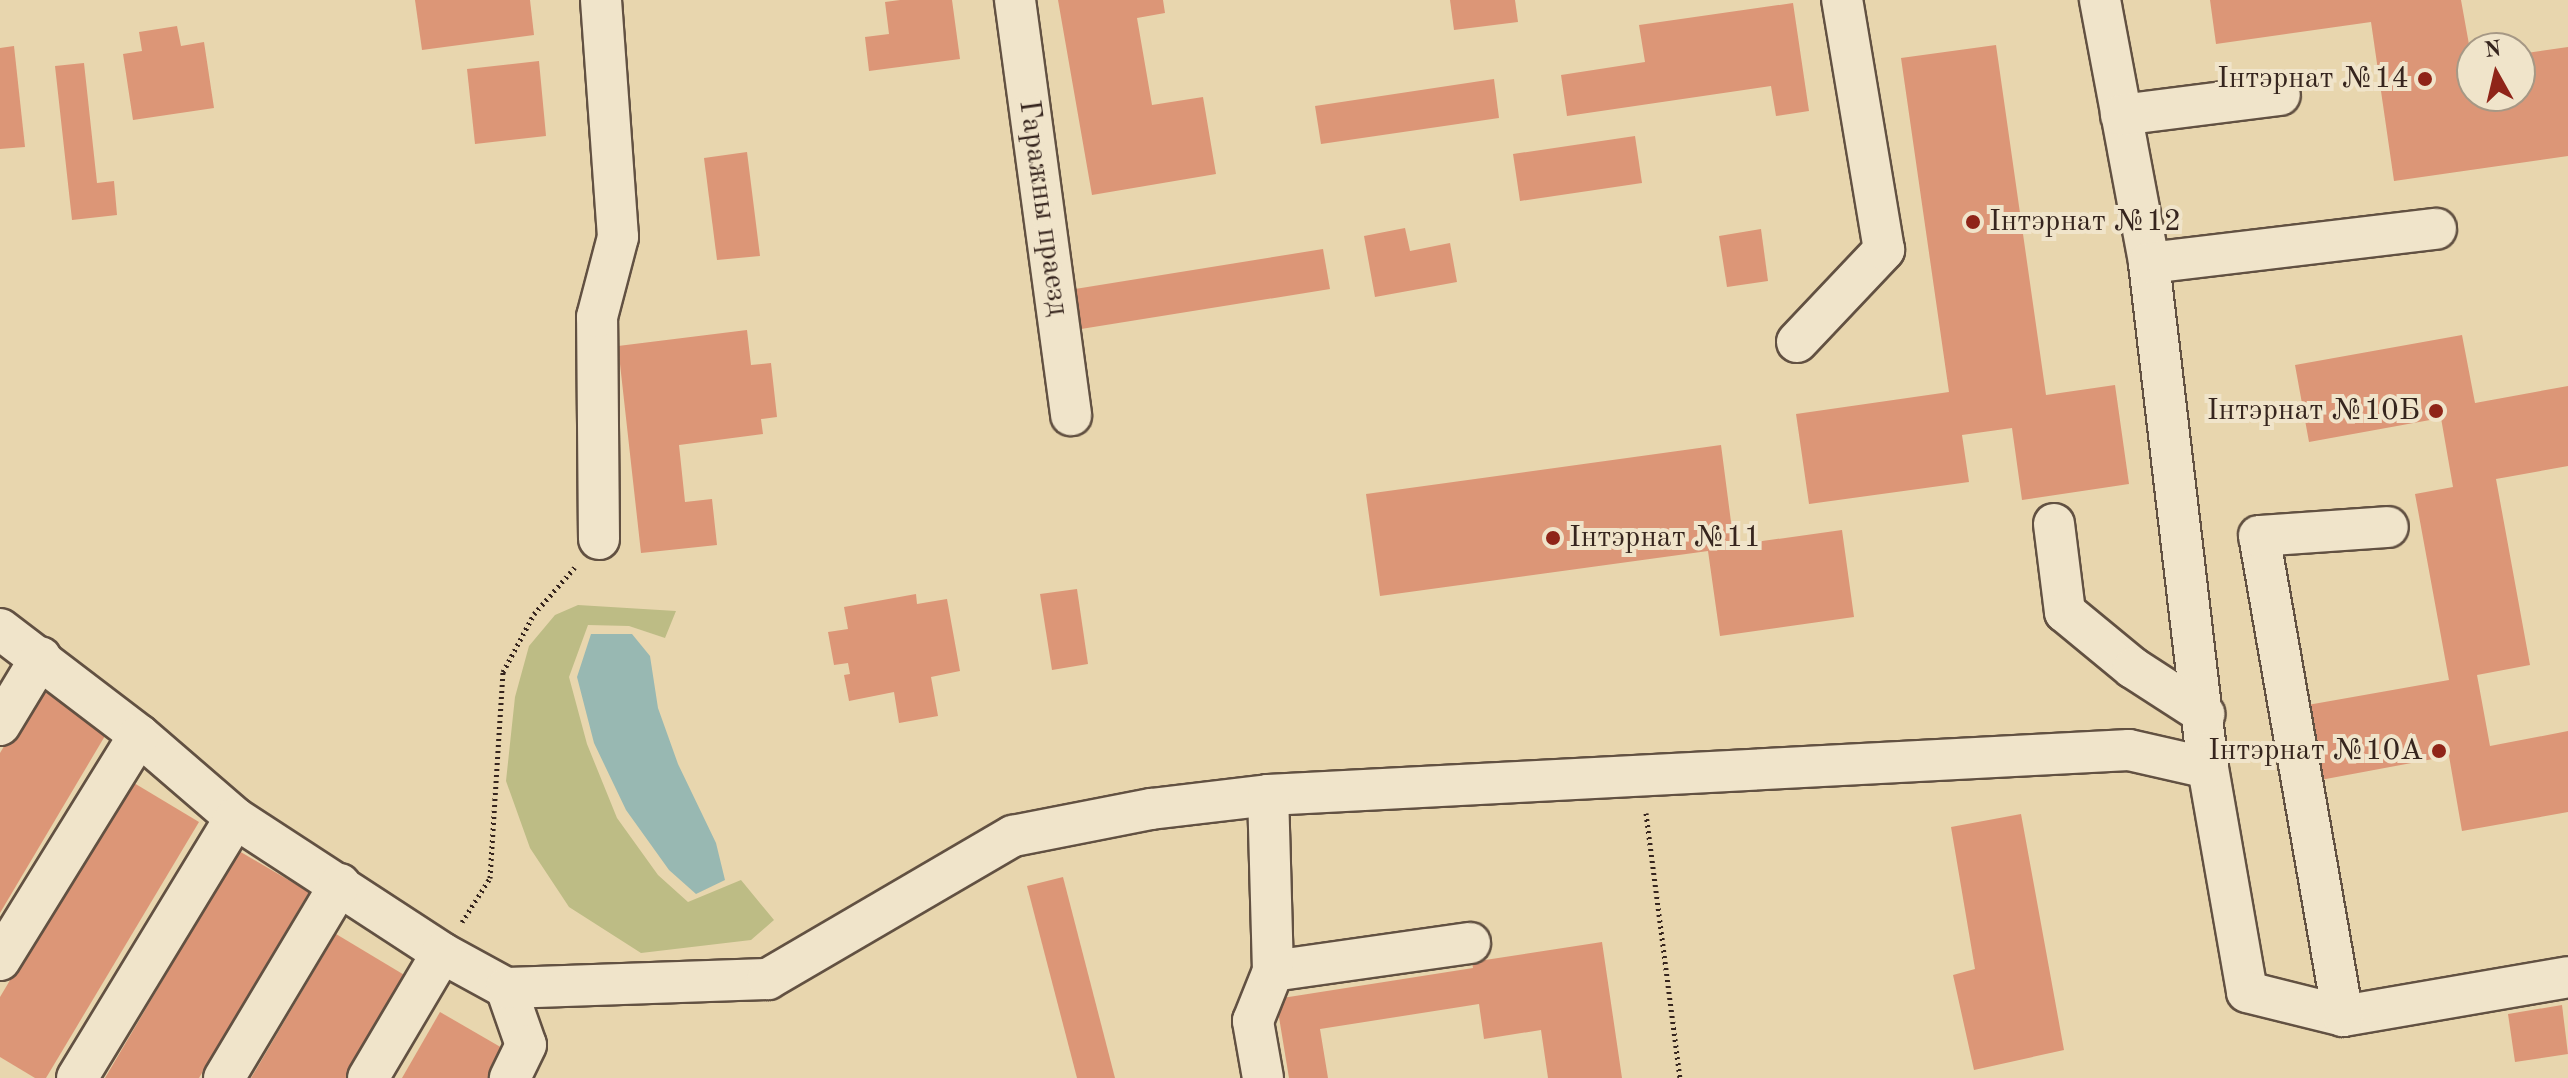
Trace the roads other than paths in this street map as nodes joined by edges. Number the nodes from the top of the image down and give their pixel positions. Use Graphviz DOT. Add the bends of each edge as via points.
graph roads {
  1 [pos="601,0"];
  2 [pos="1015,0"];
  3 [pos="2100,0"];
  4 [pos="1853,1"];
  5 [pos="2280,95"];
  6 [pos="2121,115"];
  7 [pos="2436,229"];
  8 [pos="2149,263"];
  9 [pos="1797,342"];
  10 [pos="1071,415"];
  11 [pos="2054,524"];
  12 [pos="2388,527"];
  13 [pos="599,539"];
  14 [pos="0,629"];
  15 [pos="41,657"];
  16 [pos="2204,714"];
  17 [pos="0,725"];
  18 [pos="139,735"];
  19 [pos="2208,768"];
  20 [pos="1268,795"];
  21 [pos="235,818"];
  22 [pos="340,884"];
  23 [pos="1470,943"];
  24 [pos="442,953"];
  25 [pos="0,960"];
  26 [pos="1273,971"];
  27 [pos="2568,977"];
  28 [pos="506,988"];
  29 [pos="2343,1016"];
  30 [pos="77,1078"];
  31 [pos="224,1078"];
  32 [pos="368,1078"];
  33 [pos="510,1078"];
  34 [pos="1263,1078"];
  1 -- 13 [label="street" via="618,237 597,317"];
  2 -- 10 [label="street, Гаражны праезд"];
  3 -- 6 [label="street"];
  4 -- 9 [label="street" via="1884,250"];
  5 -- 6 [label="street"];
  6 -- 8 [label="street"];
  7 -- 8 [label="street"];
  8 -- 16 [label="street"];
  11 -- 16 [label="street" via="2065,612 2133,668"];
  12 -- 29 [label="street" via="2259,536"];
  14 -- 15 [label="street"];
  15 -- 17 [label="street"];
  15 -- 18 [label="street"];
  16 -- 19 [label="street"];
  18 -- 21 [label="street"];
  18 -- 25 [label="street"];
  19 -- 20 [label="street" via="2129,750"];
  19 -- 29 [label="street" via="2247,992"];
  20 -- 26 [label="street"];
  20 -- 28 [label="street" via="1151,809 1013,836 768,979"];
  21 -- 22 [label="street"];
  21 -- 30 [label="street"];
  22 -- 24 [label="street"];
  22 -- 31 [label="street"];
  23 -- 26 [label="street"];
  24 -- 28 [label="street"];
  24 -- 32 [label="street"];
  26 -- 34 [label="street" via="1253,1021"];
  27 -- 29 [label="street"];
  28 -- 33 [label="street" via="526,1045"];
}
